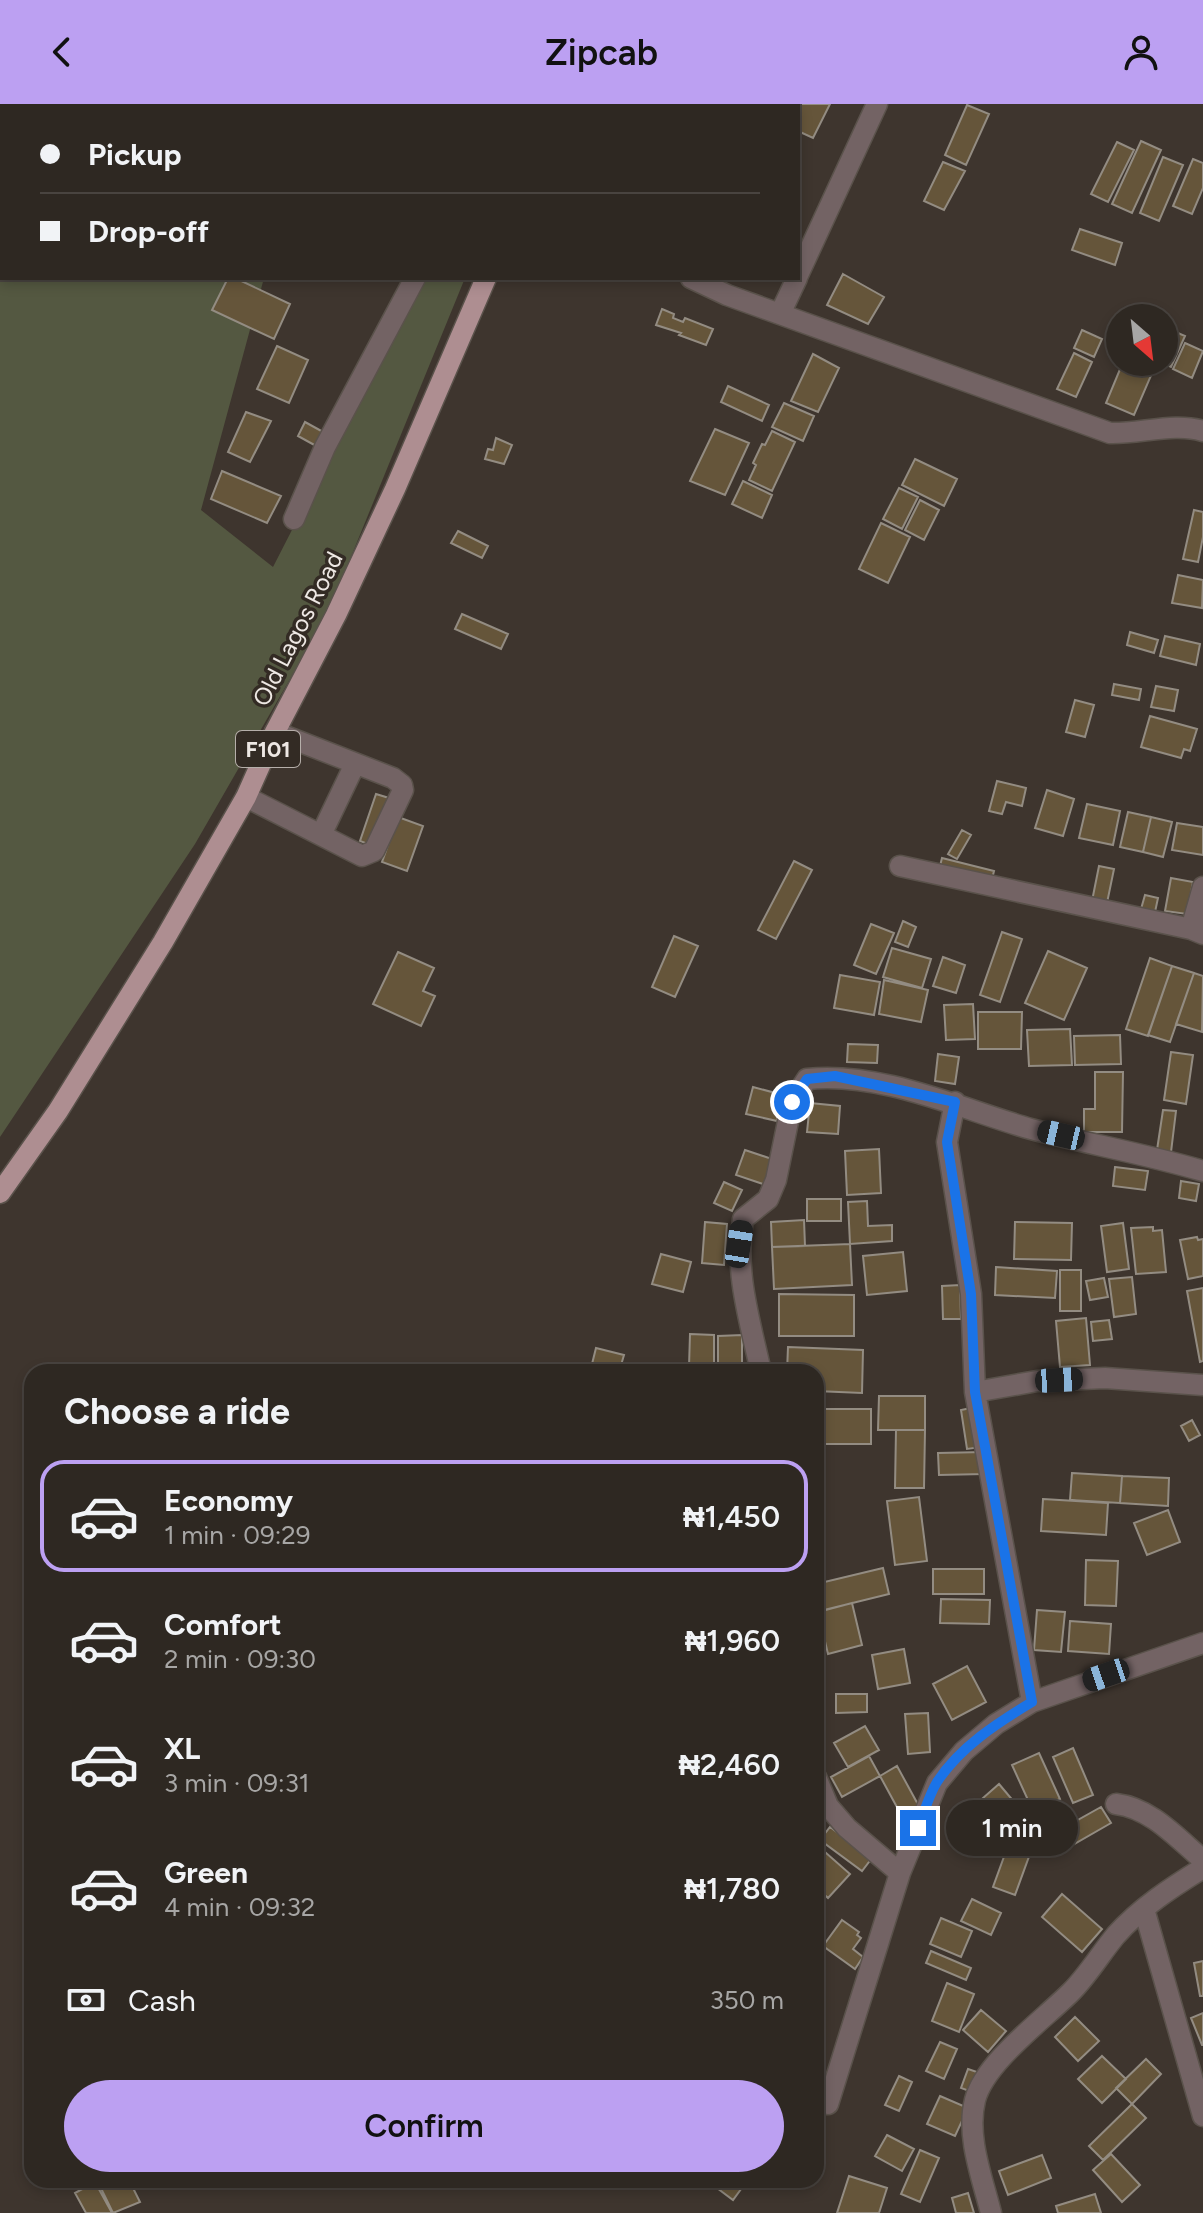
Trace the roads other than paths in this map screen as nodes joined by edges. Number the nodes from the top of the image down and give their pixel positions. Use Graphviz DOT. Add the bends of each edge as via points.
graph roads {
  1 [pos="877,104"];
  2 [pos="800,271"];
  3 [pos="414,280"];
  4 [pos="485,280"];
  5 [pos="695,280"];
  6 [pos="796,280"];
  7 [pos="780,314"];
  8 [pos="1203,431"];
  9 [pos="294,519"];
  10 [pos="275,732"];
  11 [pos="355,764"];
  12 [pos="246,797"];
  13 [pos="321,835"];
  14 [pos="900,866"];
  15 [pos="1203,887"];
  16 [pos="1197,931"];
  17 [pos="955,1102"];
  18 [pos="1203,1171"];
  19 [pos="0,1193"];
  20 [pos="759,1364"];
  21 [pos="1203,1385"];
  22 [pos="975,1392"];
  23 [pos="1203,1643"];
  24 [pos="1032,1702"];
  25 [pos="824,1796"];
  26 [pos="1116,1804"];
  27 [pos="1203,1860"];
  28 [pos="1203,1868"];
  29 [pos="900,1873"];
  30 [pos="1144,1909"];
  31 [pos="828,2104"];
  32 [pos="1203,2116"];
  33 [pos="991,2213"];
  1 -- 2 [label="street"];
  3 -- 9 [label="street" via="325,447"];
  4 -- 10 [label="main road, Old Lagos Road / F101" via="336,615"];
  5 -- 7 [label="street"];
  6 -- 7 [label="street"];
  7 -- 8 [label="street" via="1110,433 1190,427"];
  10 -- 11 [label="street"];
  10 -- 12 [label="main road, Old Lagos Road / F101"];
  11 -- 13 [label="street"];
  11 -- 13 [label="street" via="402,785 374,851 357,854"];
  12 -- 13 [label="street"];
  12 -- 19 [label="main road, Old Lagos Road / F101" via="67,1098"];
  14 -- 16 [label="street"];
  15 -- 16 [label="street"];
  17 -- 18 [label="street" via="1030,1128"];
  17 -- 20 [label="street" via="835,1076 807,1079 792,1102 768,1199 743,1219 739,1273"];
  17 -- 22 [label="street" via="947,1142 971,1294"];
  21 -- 22 [label="street" via="1105,1378 1037,1381"];
  22 -- 24 [label="street"];
  23 -- 24 [label="street"];
  24 -- 29 [label="street" via="964,1751 937,1783"];
  25 -- 29 [label="street" via="847,1828"];
  26 -- 27 [label="street" via="1135,1808"];
  28 -- 30 [label="street"];
  29 -- 31 [label="street"];
  30 -- 32 [label="street"];
  30 -- 33 [label="street" via="1118,1933 1075,1989 990,2069 976,2096 971,2118"];
}
